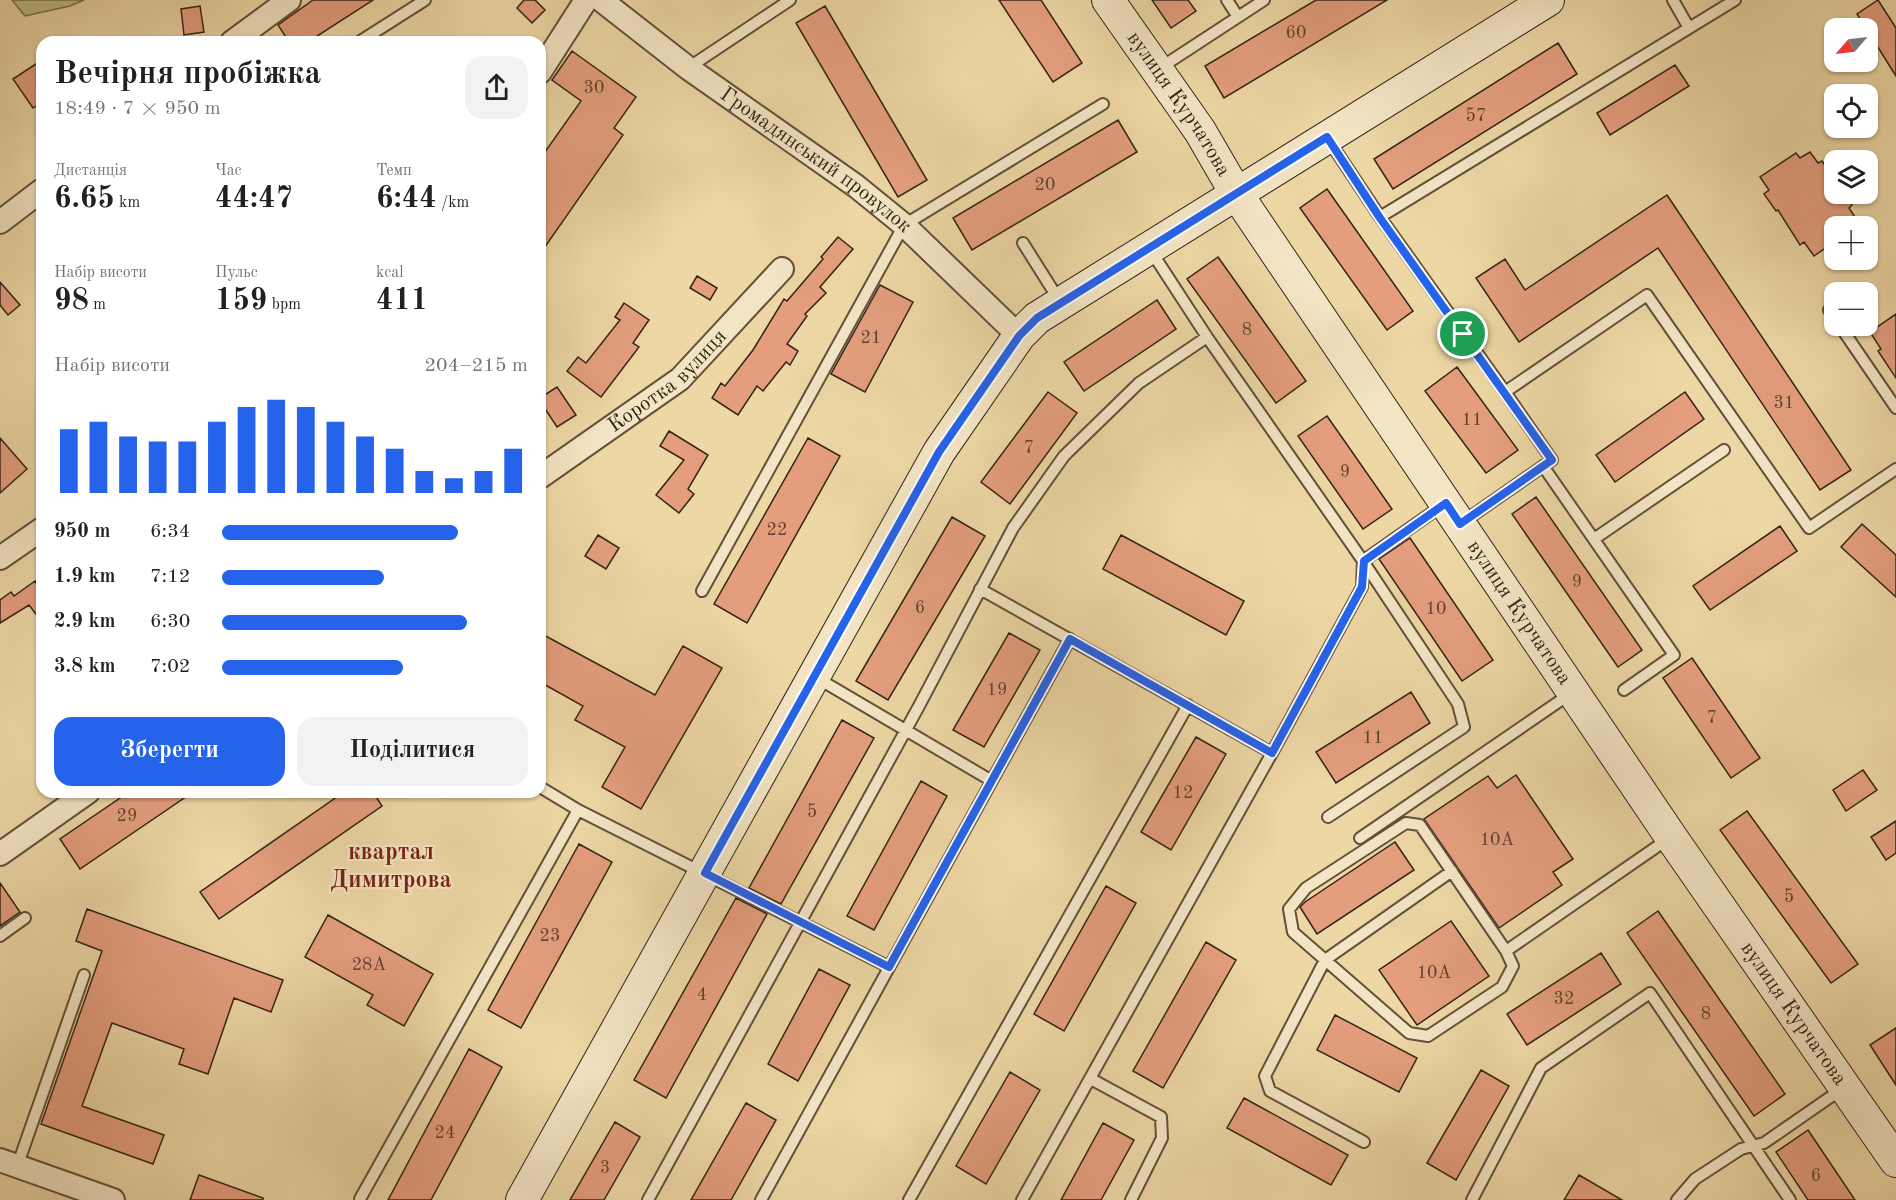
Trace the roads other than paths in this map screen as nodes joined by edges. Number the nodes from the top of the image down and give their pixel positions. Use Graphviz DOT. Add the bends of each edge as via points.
graph roads {
  1 [pos="289,0"];
  2 [pos="425,0"];
  3 [pos="585,0"];
  4 [pos="601,0"];
  5 [pos="790,0"];
  6 [pos="1108,0"];
  7 [pos="1227,0"];
  8 [pos="1264,0"];
  9 [pos="1548,0"];
  10 [pos="1673,0"];
  11 [pos="1735,0"];
  12 [pos="1238,17"];
  13 [pos="1689,28"];
  14 [pos="240,36"];
  15 [pos="368,36"];
  16 [pos="546,62"];
  17 [pos="688,68"];
  18 [pos="1157,70"];
  19 [pos="1103,104"];
  20 [pos="1327,137"];
  21 [pos="1236,192"];
  22 [pos="36,195"];
  23 [pos="1380,218"];
  24 [pos="0,222"];
  25 [pos="904,225"];
  26 [pos="1023,243"];
  27 [pos="1149,247"];
  28 [pos="782,269"];
  29 [pos="1060,303"];
  30 [pos="1019,336"];
  31 [pos="1847,336"];
  32 [pos="1208,337"];
  33 [pos="1505,392"];
  34 [pos="1896,408"];
  35 [pos="1724,450"];
  36 [pos="1543,466"];
  37 [pos="1896,469"];
  38 [pos="546,473"];
  39 [pos="1453,514"];
  40 [pos="36,533"];
  41 [pos="1594,539"];
  42 [pos="0,558"];
  43 [pos="1364,561"];
  44 [pos="980,589"];
  45 [pos="702,591"];
  46 [pos="1070,639"];
  47 [pos="814,676"];
  48 [pos="1624,690"];
  49 [pos="1573,692"];
  50 [pos="1188,705"];
  51 [pos="906,730"];
  52 [pos="1272,753"];
  53 [pos="992,781"];
  54 [pos="546,791"];
  55 [pos="79,798"];
  56 [pos="578,810"];
  57 [pos="1328,817"];
  58 [pos="1671,837"];
  59 [pos="1360,838"];
  60 [pos="0,854"];
  61 [pos="1452,871"];
  62 [pos="705,873"];
  63 [pos="25,918"];
  64 [pos="801,921"];
  65 [pos="0,936"];
  66 [pos="1506,951"];
  67 [pos="1325,960"];
  68 [pos="889,967"];
  69 [pos="84,975"];
  70 [pos="1091,1079"];
  71 [pos="1845,1088"];
  72 [pos="1364,1142"];
  73 [pos="1754,1146"];
  74 [pos="1896,1161"];
  75 [pos="9,1162"];
  76 [pos="360,1199"];
  77 [pos="113,1200"];
  78 [pos="522,1200"];
  79 [pos="648,1200"];
  80 [pos="761,1200"];
  81 [pos="909,1200"];
  82 [pos="1022,1200"];
  83 [pos="1131,1200"];
  84 [pos="1472,1200"];
  85 [pos="1677,1200"];
  86 [pos="1790,1200"];
  1 -- 14 [label="street"];
  2 -- 15 [label="lane"];
  3 -- 16 [label="street"];
  4 -- 17 [label="street, Громадянський провулок"];
  5 -- 17 [label="lane"];
  6 -- 18 [label="street, вулиця Курчатова"];
  7 -- 12 [label="lane"];
  8 -- 12 [label="lane"];
  9 -- 20 [label="street"];
  10 -- 13 [label="lane"];
  11 -- 13 [label="lane"];
  12 -- 18 [label="lane"];
  13 -- 23 [label="lane"];
  17 -- 25 [label="street, Громадянський провулок" via="856,186"];
  18 -- 21 [label="street, вулиця Курчатова"];
  19 -- 25 [label="lane"];
  20 -- 21 [label="street"];
  20 -- 23 [label="lane"];
  21 -- 27 [label="street"];
  21 -- 39 [label="street, вулиця Курчатова"];
  22 -- 24 [label="street"];
  23 -- 33 [label="lane"];
  25 -- 30 [label="street, Громадянський провулок"];
  25 -- 45 [label="lane"];
  26 -- 29 [label="lane"];
  27 -- 29 [label="street"];
  27 -- 32 [label="lane"];
  28 -- 38 [label="street, Коротка вулиця" via="680,379"];
  29 -- 30 [label="street"];
  30 -- 47 [label="street" via="939,452"];
  31 -- 34 [label="lane"];
  32 -- 43 [label="lane"];
  32 -- 44 [label="lane" via="1139,383 1064,456 1013,528"];
  33 -- 36 [label="lane" via="1552,460"];
  33 -- 37 [label="lane" via="1647,295 1809,528"];
  35 -- 41 [label="lane"];
  36 -- 39 [label="lane"];
  36 -- 41 [label="lane"];
  39 -- 43 [label="lane"];
  39 -- 49 [label="street, вулиця Курчатова"];
  40 -- 42 [label="street"];
  41 -- 48 [label="lane" via="1674,655"];
  43 -- 52 [label="lane" via="1362,587"];
  43 -- 57 [label="lane" via="1458,705 1464,727"];
  44 -- 46 [label="lane"];
  44 -- 51 [label="lane"];
  46 -- 50 [label="lane"];
  46 -- 53 [label="lane"];
  47 -- 51 [label="lane"];
  47 -- 62 [label="street"];
  49 -- 58 [label="street, вулиця Курчатова"];
  49 -- 59 [label="lane"];
  50 -- 52 [label="lane"];
  50 -- 81 [label="lane"];
  51 -- 53 [label="lane"];
  51 -- 64 [label="lane"];
  52 -- 70 [label="lane"];
  53 -- 68 [label="lane"];
  54 -- 56 [label="lane"];
  55 -- 60 [label="street"];
  56 -- 62 [label="lane"];
  56 -- 76 [label="lane"];
  58 -- 66 [label="lane"];
  58 -- 71 [label="street, вулиця Курчатова"];
  61 -- 66 [label="lane"];
  61 -- 67 [label="lane"];
  61 -- 67 [label="lane" via="1420,825 1406,823 1306,888 1289,909 1293,932"];
  62 -- 64 [label="lane"];
  62 -- 78 [label="street"];
  63 -- 65 [label="lane"];
  64 -- 68 [label="lane"];
  64 -- 79 [label="lane"];
  66 -- 67 [label="lane" via="1513,966 1502,987 1428,1036 1409,1033"];
  67 -- 72 [label="lane" via="1266,1076 1270,1091"];
  68 -- 80 [label="lane"];
  69 -- 75 [label="lane"];
  70 -- 82 [label="lane"];
  70 -- 83 [label="lane" via="1161,1117 1162,1138"];
  71 -- 73 [label="lane"];
  71 -- 74 [label="street, вулиця Курчатова"];
  73 -- 84 [label="lane" via="1650,993 1541,1068"];
  73 -- 85 [label="lane" via="1741,1149 1695,1179"];
  73 -- 86 [label="lane"];
  75 -- 77 [label="street"];
}
